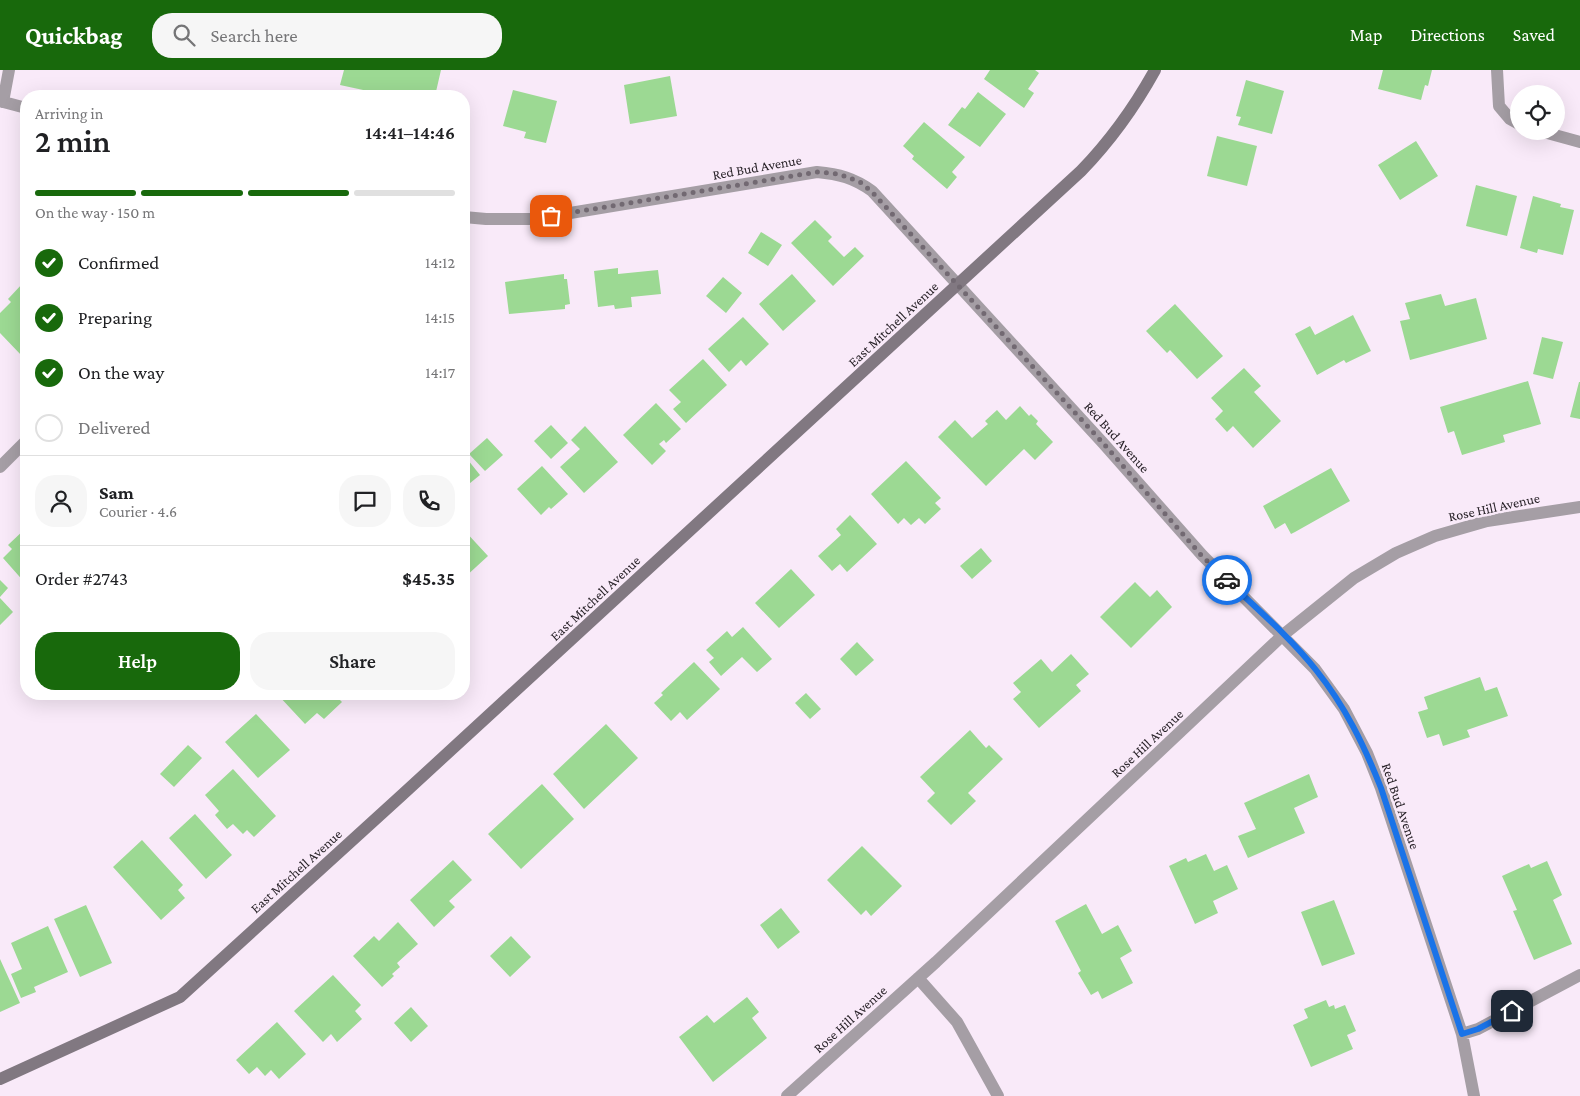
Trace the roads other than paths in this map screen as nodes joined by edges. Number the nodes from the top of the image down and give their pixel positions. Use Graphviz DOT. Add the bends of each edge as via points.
graph roads {
  1 [pos="10,70"];
  2 [pos="1155,70"];
  3 [pos="1497,70"];
  4 [pos="2,102"];
  5 [pos="20,106"];
  6 [pos="1510,119"];
  7 [pos="1565,138"];
  8 [pos="1580,142"];
  9 [pos="470,217"];
  10 [pos="958,284"];
  11 [pos="20,447"];
  12 [pos="0,467"];
  13 [pos="1580,507"];
  14 [pos="1283,635"];
  15 [pos="1580,975"];
  16 [pos="918,978"];
  17 [pos="1462,1034"];
  18 [pos="0,1079"];
  19 [pos="787,1096"];
  20 [pos="998,1096"];
  21 [pos="1474,1096"];
  1 -- 4 [label="street"];
  2 -- 10 [label="street, East Mitchell Avenue" via="1135,106 1106,145"];
  3 -- 6 [label="street" via="1499,106"];
  4 -- 5 [label="street"];
  7 -- 8 [label="street"];
  9 -- 10 [label="street, Red Bud Avenue" via="534,219 817,172 839,174 860,182 872,192"];
  10 -- 14 [label="street, Red Bud Avenue" via="1202,556"];
  10 -- 18 [label="street, East Mitchell Avenue" via="180,997"];
  11 -- 12 [label="street"];
  13 -- 14 [label="street, Rose Hill Avenue" via="1487,521 1435,536 1396,553 1354,578"];
  14 -- 16 [label="street, Rose Hill Avenue"];
  14 -- 17 [label="street, Red Bud Avenue" via="1315,669 1338,701 1367,753"];
  15 -- 17 [label="street" via="1478,1029"];
  16 -- 19 [label="street, Rose Hill Avenue"];
  16 -- 20 [label="street" via="957,1022"];
  17 -- 21 [label="street, Red Bud Avenue"];
}
